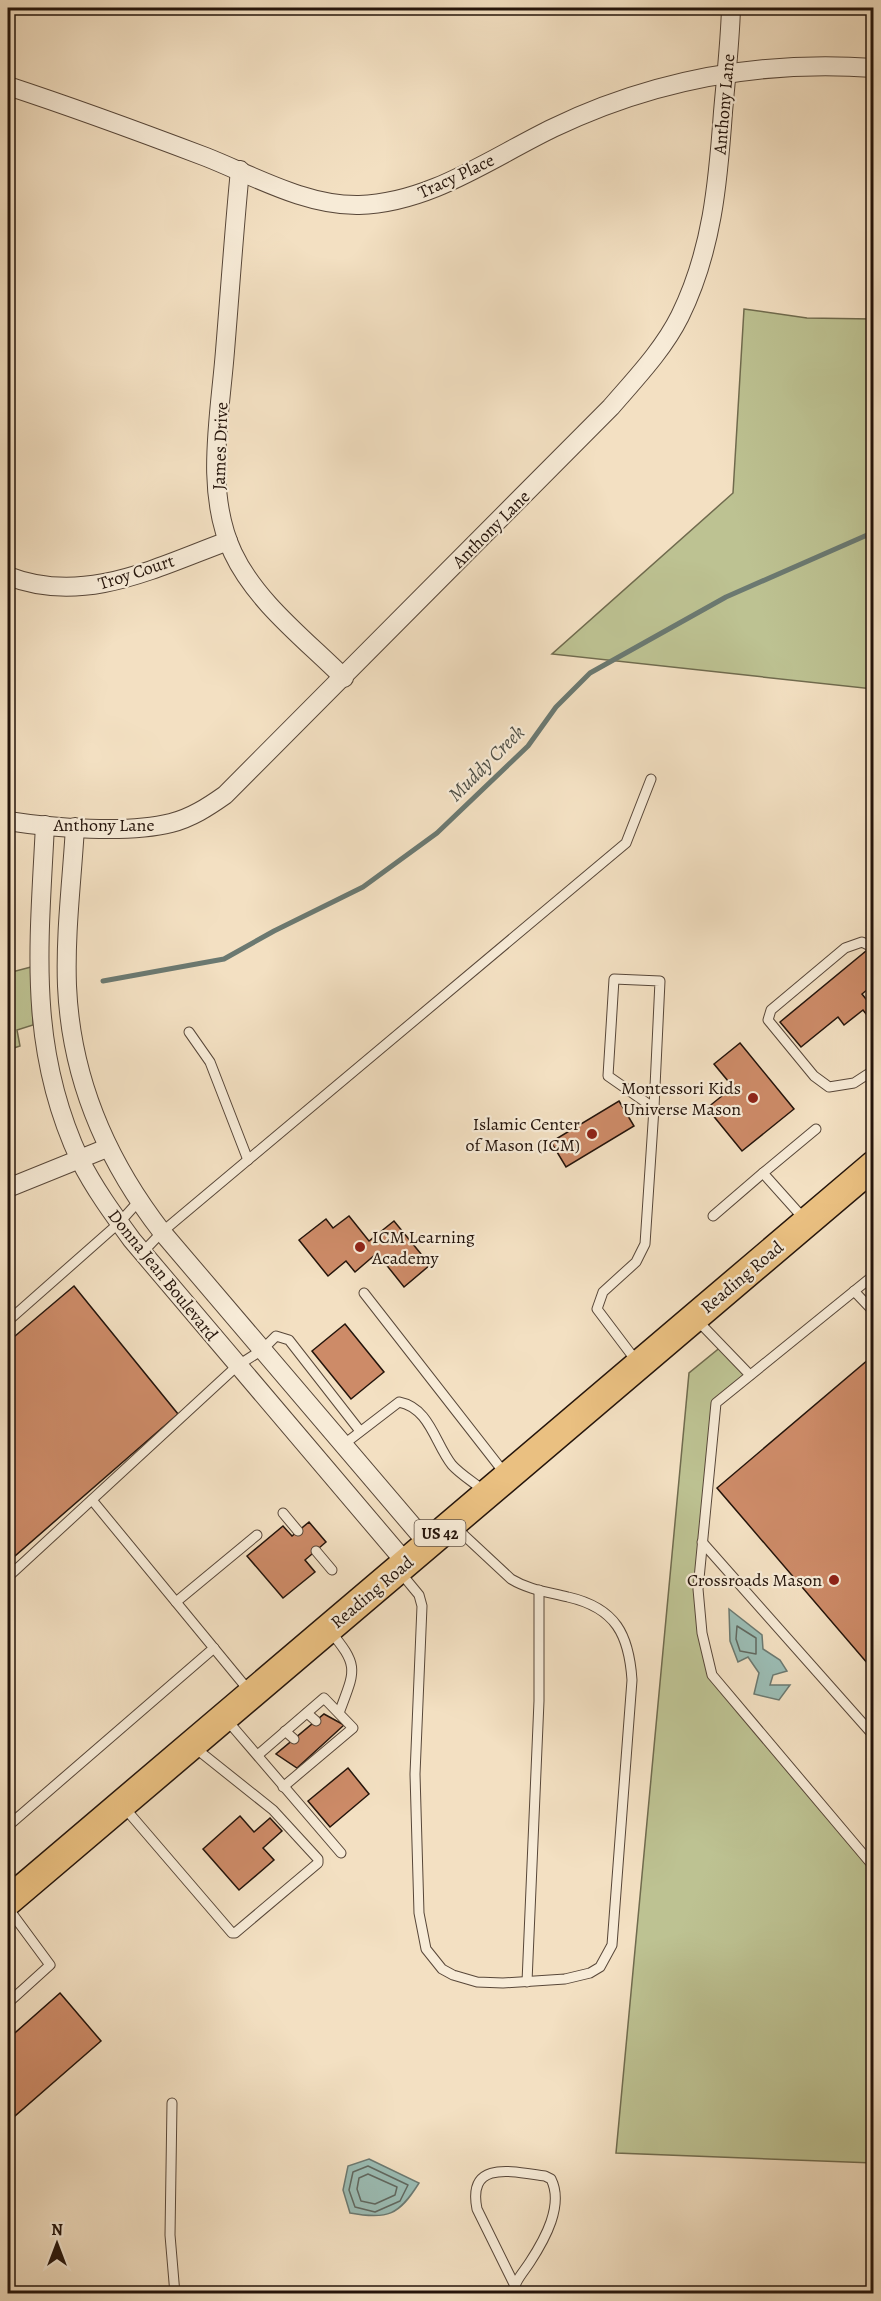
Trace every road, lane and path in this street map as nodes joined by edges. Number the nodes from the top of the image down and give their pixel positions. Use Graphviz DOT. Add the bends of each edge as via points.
graph roads {
  1 [pos="731,8"];
  2 [pos="873,68"];
  3 [pos="727,72"];
  4 [pos="8,86"];
  5 [pos="240,170"];
  6 [pos="228,541"];
  7 [pos="8,576"];
  8 [pos="344,678"];
  9 [pos="651,779"];
  10 [pos="8,821"];
  11 [pos="45,825"];
  12 [pos="75,827"];
  13 [pos="873,948"];
  14 [pos="189,1032"];
  15 [pos="873,1072"];
  16 [pos="654,1108"];
  17 [pos="816,1129"];
  18 [pos="107,1148"];
  19 [pos="80,1160"];
  20 [pos="248,1160"];
  21 [pos="873,1165"];
  22 [pos="763,1173"];
  23 [pos="8,1188"];
  24 [pos="138,1202"];
  25 [pos="713,1216"];
  26 [pos="119,1222"];
  27 [pos="807,1222"];
  28 [pos="162,1232"];
  29 [pos="142,1252"];
  30 [pos="873,1275"];
  31 [pos="854,1291"];
  32 [pos="364,1293"];
  33 [pos="873,1312"];
  34 [pos="694,1317"];
  35 [pos="8,1321"];
  36 [pos="262,1350"];
  37 [pos="639,1364"];
  38 [pos="237,1366"];
  39 [pos="750,1375"];
  40 [pos="360,1431"];
  41 [pos="343,1445"];
  42 [pos="497,1485"];
  43 [pos="92,1500"];
  44 [pos="283,1513"];
  45 [pos="452,1524"];
  46 [pos="298,1531"];
  47 [pos="257,1535"];
  48 [pos="702,1542"];
  49 [pos="428,1544"];
  50 [pos="316,1551"];
  51 [pos="402,1566"];
  52 [pos="332,1570"];
  53 [pos="8,1577"];
  54 [pos="539,1590"];
  55 [pos="176,1602"];
  56 [pos="328,1629"];
  57 [pos="214,1648"];
  58 [pos="252,1694"];
  59 [pos="307,1713"];
  60 [pos="339,1713"];
  61 [pos="225,1717"];
  62 [pos="316,1721"];
  63 [pos="285,1731"];
  64 [pos="873,1736"];
  65 [pos="294,1739"];
  66 [pos="192,1745"];
  67 [pos="259,1755"];
  68 [pos="283,1787"];
  69 [pos="122,1804"];
  70 [pos="8,1826"];
  71 [pos="341,1853"];
  72 [pos="873,1867"];
  73 [pos="9,1900"];
  74 [pos="527,1982"];
  75 [pos="8,2002"];
  76 [pos="172,2103"];
  77 [pos="513,2289"];
  78 [pos="175,2294"];
  1 -- 3 [label="street, Anthony Lane"];
  2 -- 3 [label="street, Tracy Place" via="786,66"];
  3 -- 5 [label="street, Tracy Place" via="648,89 611,102 405,199 356,205 331,202"];
  3 -- 8 [label="street, Anthony Lane" via="717,196 707,246 674,327 653,359 611,406"];
  4 -- 5 [label="street, Tracy Place"];
  5 -- 6 [label="street, James Drive" via="217,481 218,507"];
  6 -- 7 [label="street, Troy Court" via="111,584 60,588"];
  6 -- 8 [label="street, James Drive" via="261,596"];
  8 -- 12 [label="street, Anthony Lane" via="244,779 204,809 158,825"];
  9 -- 20 [label="lane" via="626,843"];
  10 -- 11 [label="street, Anthony Lane"];
  11 -- 12 [label="street, Anthony Lane"];
  11 -- 19 [label="street, Donna Jean Boulevard" via="38,972 40,1023 56,1096"];
  12 -- 18 [label="street, Donna Jean Boulevard" via="67,947 69,1011 77,1061"];
  13 -- 15 [label="lane" via="861,942 845,948 771,1010 768,1020 814,1076 829,1087 854,1083"];
  14 -- 20 [label="lane" via="210,1062"];
  16 -- 16 [label="lane" via="660,981 614,979 608,1076"];
  16 -- 37 [label="lane" via="645,1244 636,1262 603,1292 597,1309"];
  17 -- 22 [label="lane"];
  18 -- 19 [label="street"];
  18 -- 24 [label="street, Donna Jean Boulevard"];
  19 -- 23 [label="street"];
  19 -- 26 [label="street, Donna Jean Boulevard"];
  20 -- 28 [label="lane"];
  21 -- 27 [label="main road, Reading Road / US 42"];
  22 -- 25 [label="lane"];
  22 -- 27 [label="lane"];
  24 -- 26 [label="lane"];
  24 -- 28 [label="street, Donna Jean Boulevard"];
  26 -- 29 [label="street, Donna Jean Boulevard"];
  26 -- 35 [label="lane"];
  27 -- 34 [label="main road, Reading Road / US 42"];
  28 -- 29 [label="lane"];
  28 -- 36 [label="street, Donna Jean Boulevard"];
  29 -- 38 [label="street, Donna Jean Boulevard"];
  30 -- 31 [label="lane"];
  31 -- 33 [label="lane"];
  31 -- 39 [label="lane"];
  32 -- 42 [label="lane"];
  34 -- 37 [label="main road, Reading Road / US 42"];
  34 -- 39 [label="lane"];
  36 -- 38 [label="lane"];
  36 -- 40 [label="lane" via="276,1336 289,1340"];
  36 -- 41 [label="street, Donna Jean Boulevard"];
  37 -- 42 [label="main road, Reading Road / US 42"];
  38 -- 43 [label="lane"];
  38 -- 51 [label="street, Donna Jean Boulevard"];
  39 -- 48 [label="lane" via="716,1403"];
  40 -- 41 [label="lane"];
  40 -- 42 [label="lane" via="399,1402 408,1404 426,1419 453,1465"];
  41 -- 49 [label="street, Donna Jean Boulevard"];
  42 -- 45 [label="main road, Reading Road / US 42"];
  43 -- 53 [label="lane"];
  43 -- 55 [label="lane"];
  44 -- 46 [label="lane"];
  45 -- 49 [label="main road, Reading Road / US 42"];
  45 -- 54 [label="lane" via="511,1579"];
  47 -- 55 [label="lane"];
  48 -- 64 [label="lane"];
  48 -- 72 [label="lane" via="698,1589 702,1633 712,1675"];
  49 -- 51 [label="main road, Reading Road / US 42"];
  50 -- 52 [label="lane"];
  51 -- 56 [label="main road, Reading Road / US 42"];
  51 -- 74 [label="lane" via="418,1595 423,1617 415,1774 422,1937 433,1960 453,1975 477,1982"];
  54 -- 74 [label="lane" via="539,1701"];
  54 -- 74 [label="lane" via="594,1606 614,1621 627,1643 632,1680 616,1907 608,1957 600,1967 578,1977"];
  55 -- 57 [label="lane"];
  56 -- 58 [label="main road, Reading Road / US 42"];
  56 -- 60 [label="lane" via="350,1654 352,1677"];
  57 -- 58 [label="lane"];
  57 -- 70 [label="lane"];
  58 -- 61 [label="main road, Reading Road / US 42"];
  59 -- 60 [label="lane" via="324,1698"];
  59 -- 62 [label="lane"];
  59 -- 63 [label="lane"];
  60 -- 68 [label="lane" via="353,1728 335,1738"];
  61 -- 66 [label="main road, Reading Road / US 42"];
  61 -- 67 [label="lane"];
  63 -- 65 [label="lane"];
  63 -- 67 [label="lane"];
  66 -- 69 [label="main road, Reading Road / US 42"];
  66 -- 69 [label="lane" via="273,1810 318,1863 232,1933"];
  67 -- 68 [label="lane"];
  68 -- 71 [label="lane"];
  69 -- 73 [label="main road, Reading Road / US 42"];
  73 -- 75 [label="lane" via="50,1965"];
  76 -- 78 [label="lane" via="170,2235"];
  77 -- 77 [label="lane" via="474,2195 475,2185 482,2177 494,2173 545,2176 555,2186 556,2205 551,2222"];
}
